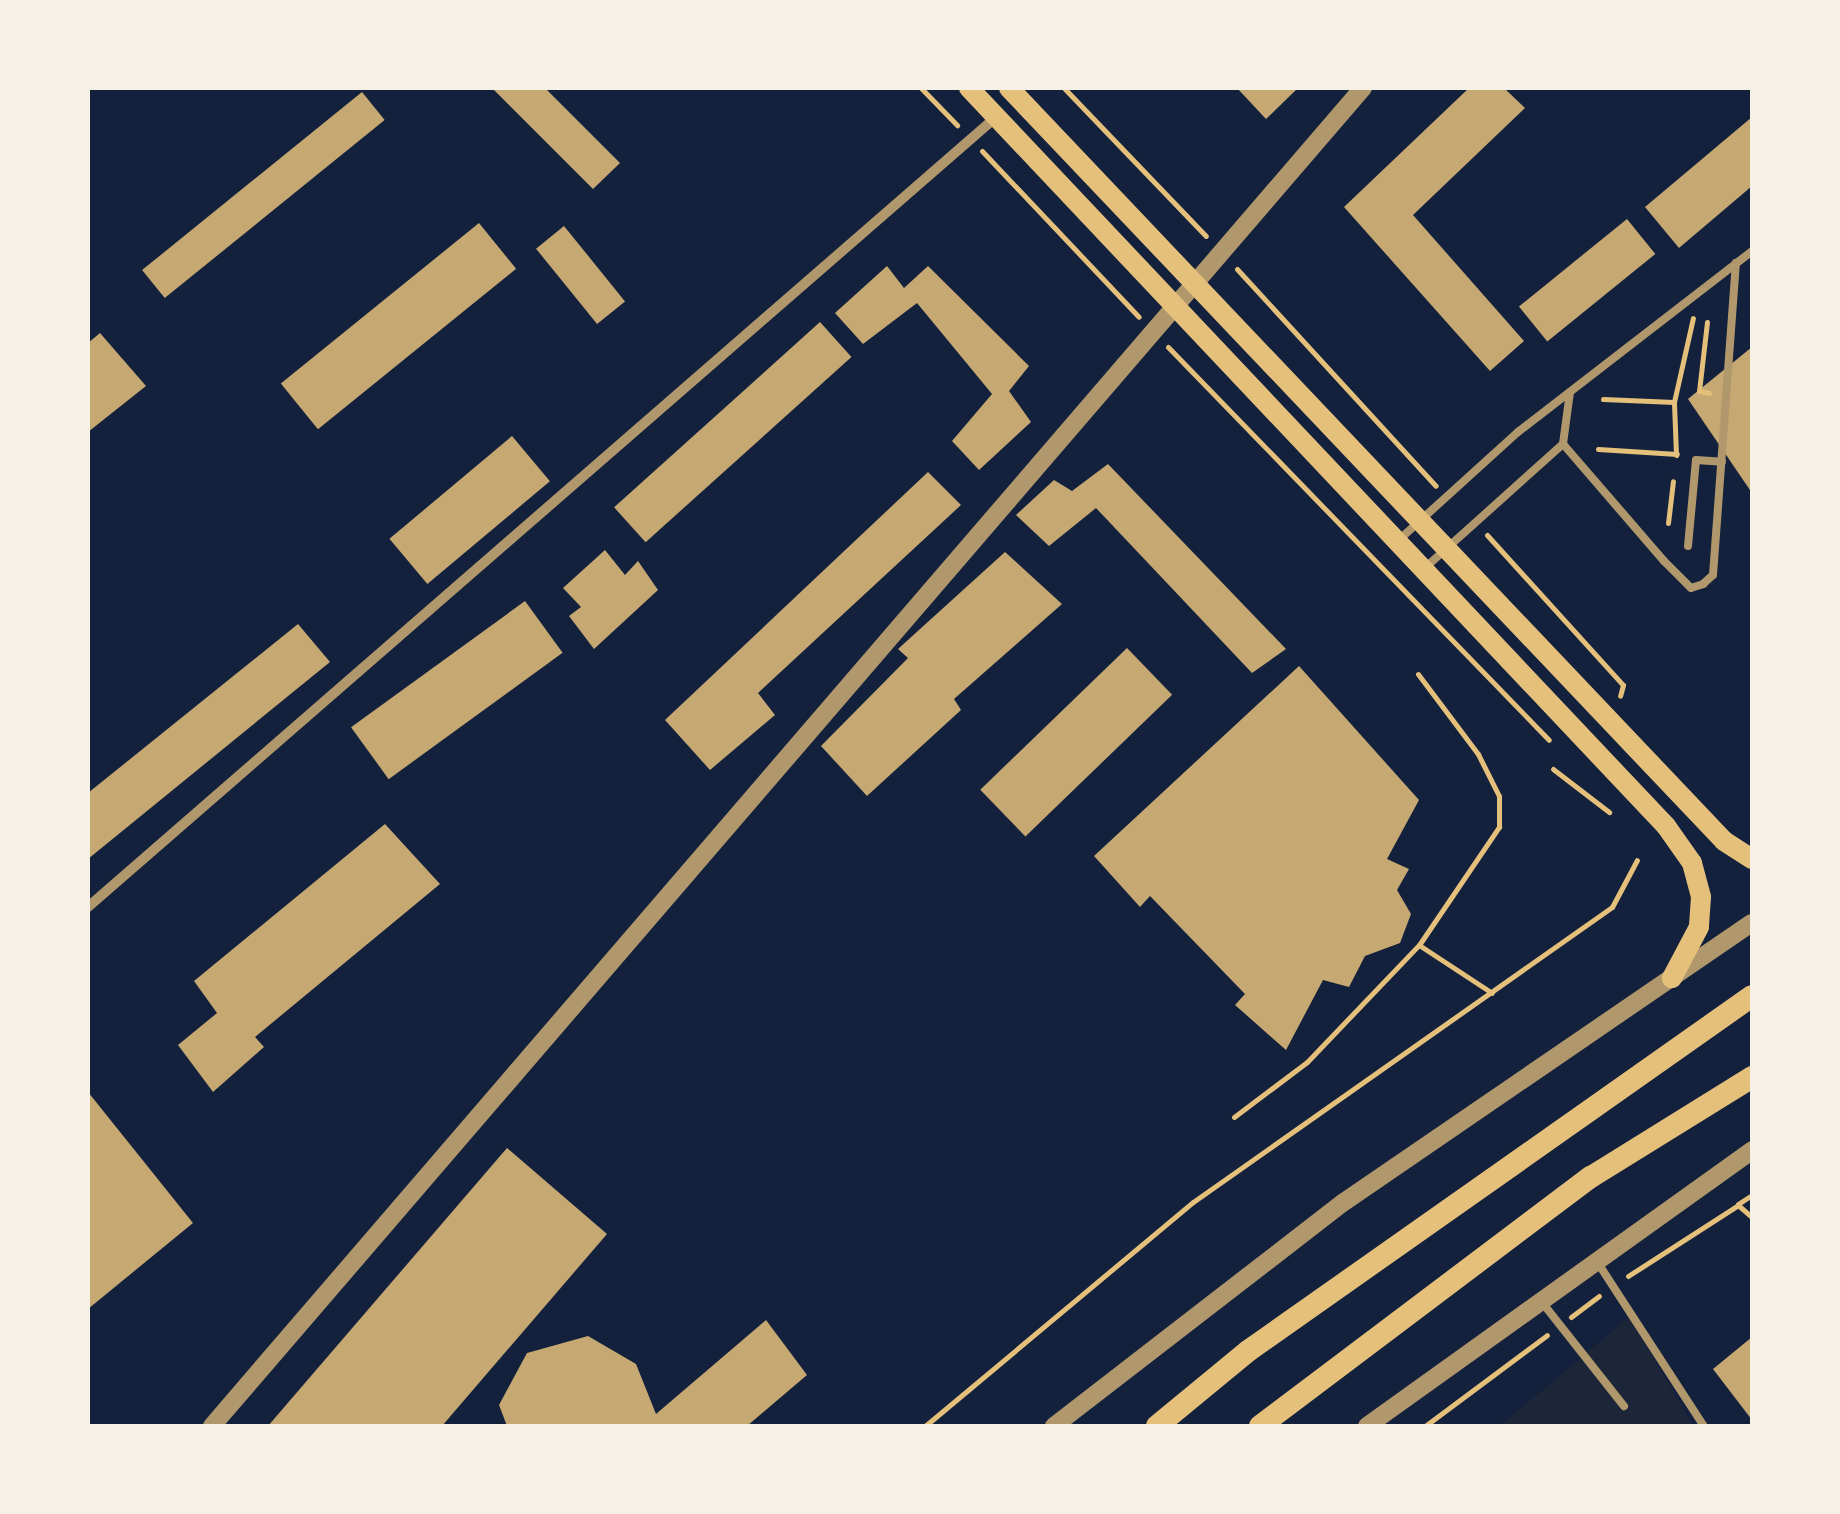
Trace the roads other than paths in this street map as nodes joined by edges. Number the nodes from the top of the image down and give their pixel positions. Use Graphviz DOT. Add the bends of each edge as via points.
graph roads {
  1 [pos="969,88"];
  2 [pos="1009,88"];
  3 [pos="1364,88"];
  4 [pos="996,117"];
  5 [pos="1752,250"];
  6 [pos="1736,263"];
  7 [pos="1195,277"];
  8 [pos="1172,302"];
  9 [pos="1570,392"];
  10 [pos="1563,444"];
  11 [pos="1722,462"];
  12 [pos="1422,519"];
  13 [pos="1401,538"];
  14 [pos="1448,546"];
  15 [pos="1688,546"];
  16 [pos="1427,566"];
  17 [pos="1752,859"];
  18 [pos="88,908"];
  19 [pos="1752,923"];
  20 [pos="1672,978"];
  21 [pos="1752,996"];
  22 [pos="1752,1078"];
  23 [pos="1752,1150"];
  24 [pos="1593,1257"];
  25 [pos="1539,1298"];
  26 [pos="1624,1406"];
  27 [pos="212,1426"];
  28 [pos="1054,1426"];
  29 [pos="1156,1426"];
  30 [pos="1260,1426"];
  31 [pos="1366,1426"];
  32 [pos="1704,1426"];
  1 -- 4 [label="main road"];
  2 -- 7 [label="main road"];
  3 -- 7 [label="street"];
  4 -- 8 [label="main road"];
  4 -- 18 [label="street"];
  5 -- 6 [label="lane"];
  6 -- 9 [label="lane"];
  6 -- 11 [label="lane"];
  7 -- 8 [label="street"];
  7 -- 12 [label="main road"];
  8 -- 13 [label="main road"];
  8 -- 27 [label="street"];
  9 -- 10 [label="lane"];
  9 -- 12 [label="lane"];
  10 -- 11 [label="lane" via="1691,588 1713,575"];
  10 -- 14 [label="lane"];
  11 -- 15 [label="lane" via="1696,460"];
  12 -- 13 [label="lane"];
  12 -- 14 [label="main road"];
  13 -- 16 [label="main road"];
  14 -- 16 [label="lane"];
  14 -- 17 [label="main road"];
  16 -- 20 [label="main road" via="1692,863 1698,927"];
  19 -- 20 [label="street"];
  20 -- 28 [label="street" via="1344,1202"];
  21 -- 29 [label="highway" via="1248,1351"];
  22 -- 30 [label="highway" via="1591,1177"];
  23 -- 24 [label="street"];
  24 -- 25 [label="street"];
  24 -- 32 [label="lane"];
  25 -- 26 [label="lane"];
  25 -- 31 [label="street"];
}
